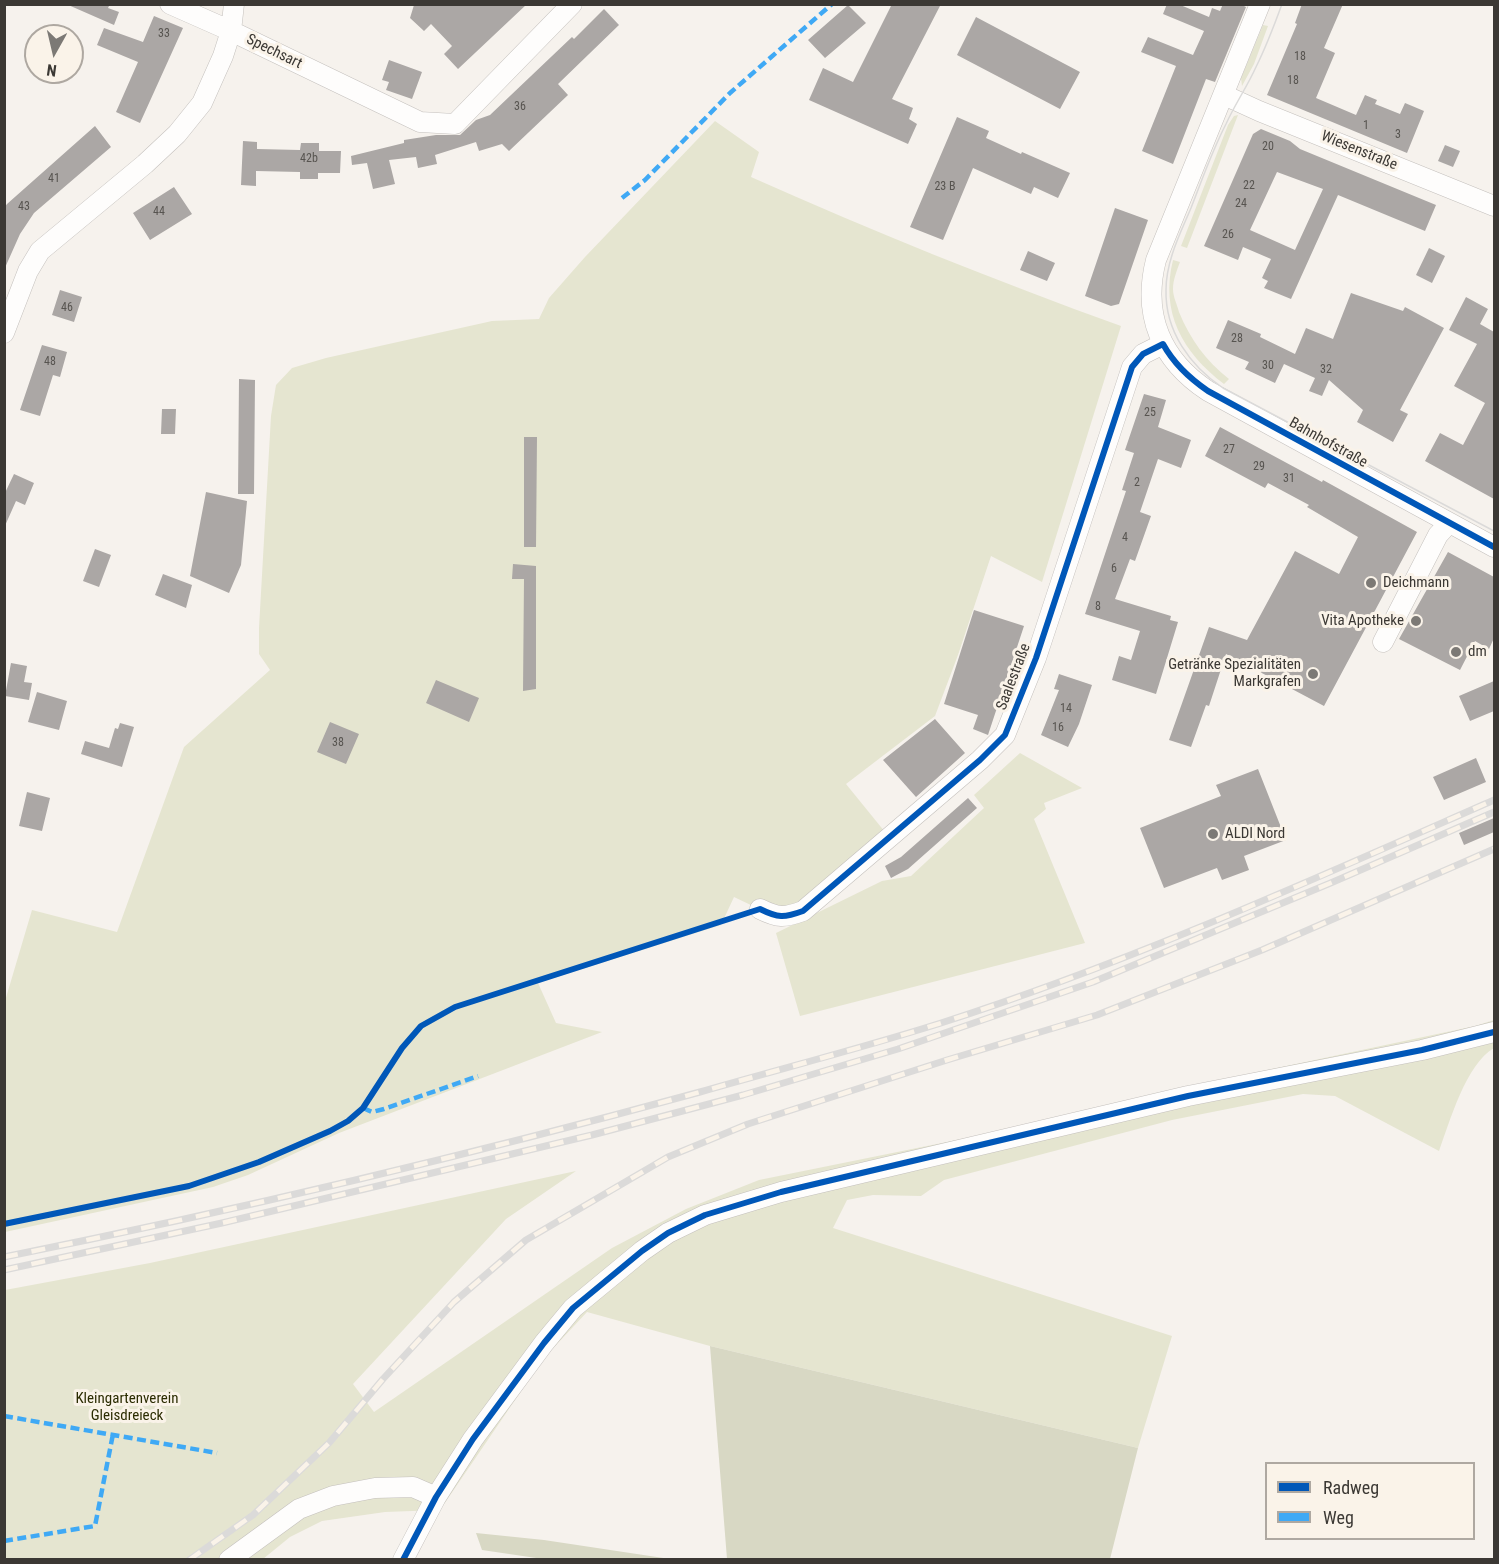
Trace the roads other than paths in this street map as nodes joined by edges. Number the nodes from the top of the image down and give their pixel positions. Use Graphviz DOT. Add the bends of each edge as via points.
graph roads {
  1 [pos="170,4"];
  2 [pos="234,4"];
  3 [pos="572,4"];
  4 [pos="1260,4"];
  5 [pos="231,31"];
  6 [pos="1224,95"];
  7 [pos="1494,206"];
  8 [pos="4,333"];
  9 [pos="1163,344"];
  10 [pos="1449,523"];
  11 [pos="1494,547"];
  12 [pos="1383,642"];
  13 [pos="760,909"];
  14 [pos="1494,1032"];
  15 [pos="436,1497"];
  16 [pos="229,1560"];
  17 [pos="403,1560"];
  1 -- 5 [label="street"];
  2 -- 5 [label="street"];
  3 -- 5 [label="street, Spechsart" via="455,124 420,122"];
  4 -- 6 [label="street, Bahnhofstraße"];
  5 -- 8 [label="street, Spechsart" via="202,103 145,164 40,252 28,271"];
  6 -- 7 [label="street, Wiesenstraße"];
  6 -- 9 [label="street, Bahnhofstraße" via="1154,269 1152,311"];
  9 -- 10 [label="street, Bahnhofstraße" via="1178,366 1208,391"];
  9 -- 13 [label="street, Saalestraße" via="1143,354 1132,367 1036,658 1005,735 803,911 775,917"];
  10 -- 11 [label="street, Bahnhofstraße"];
  10 -- 12 [label="street" via="1438,535"];
  14 -- 15 [label="street" via="1188,1096 780,1192 705,1215 642,1251 573,1308 480,1430"];
  15 -- 16 [label="street" via="413,1487 375,1488 333,1496 299,1509"];
  15 -- 17 [label="street"];
}
